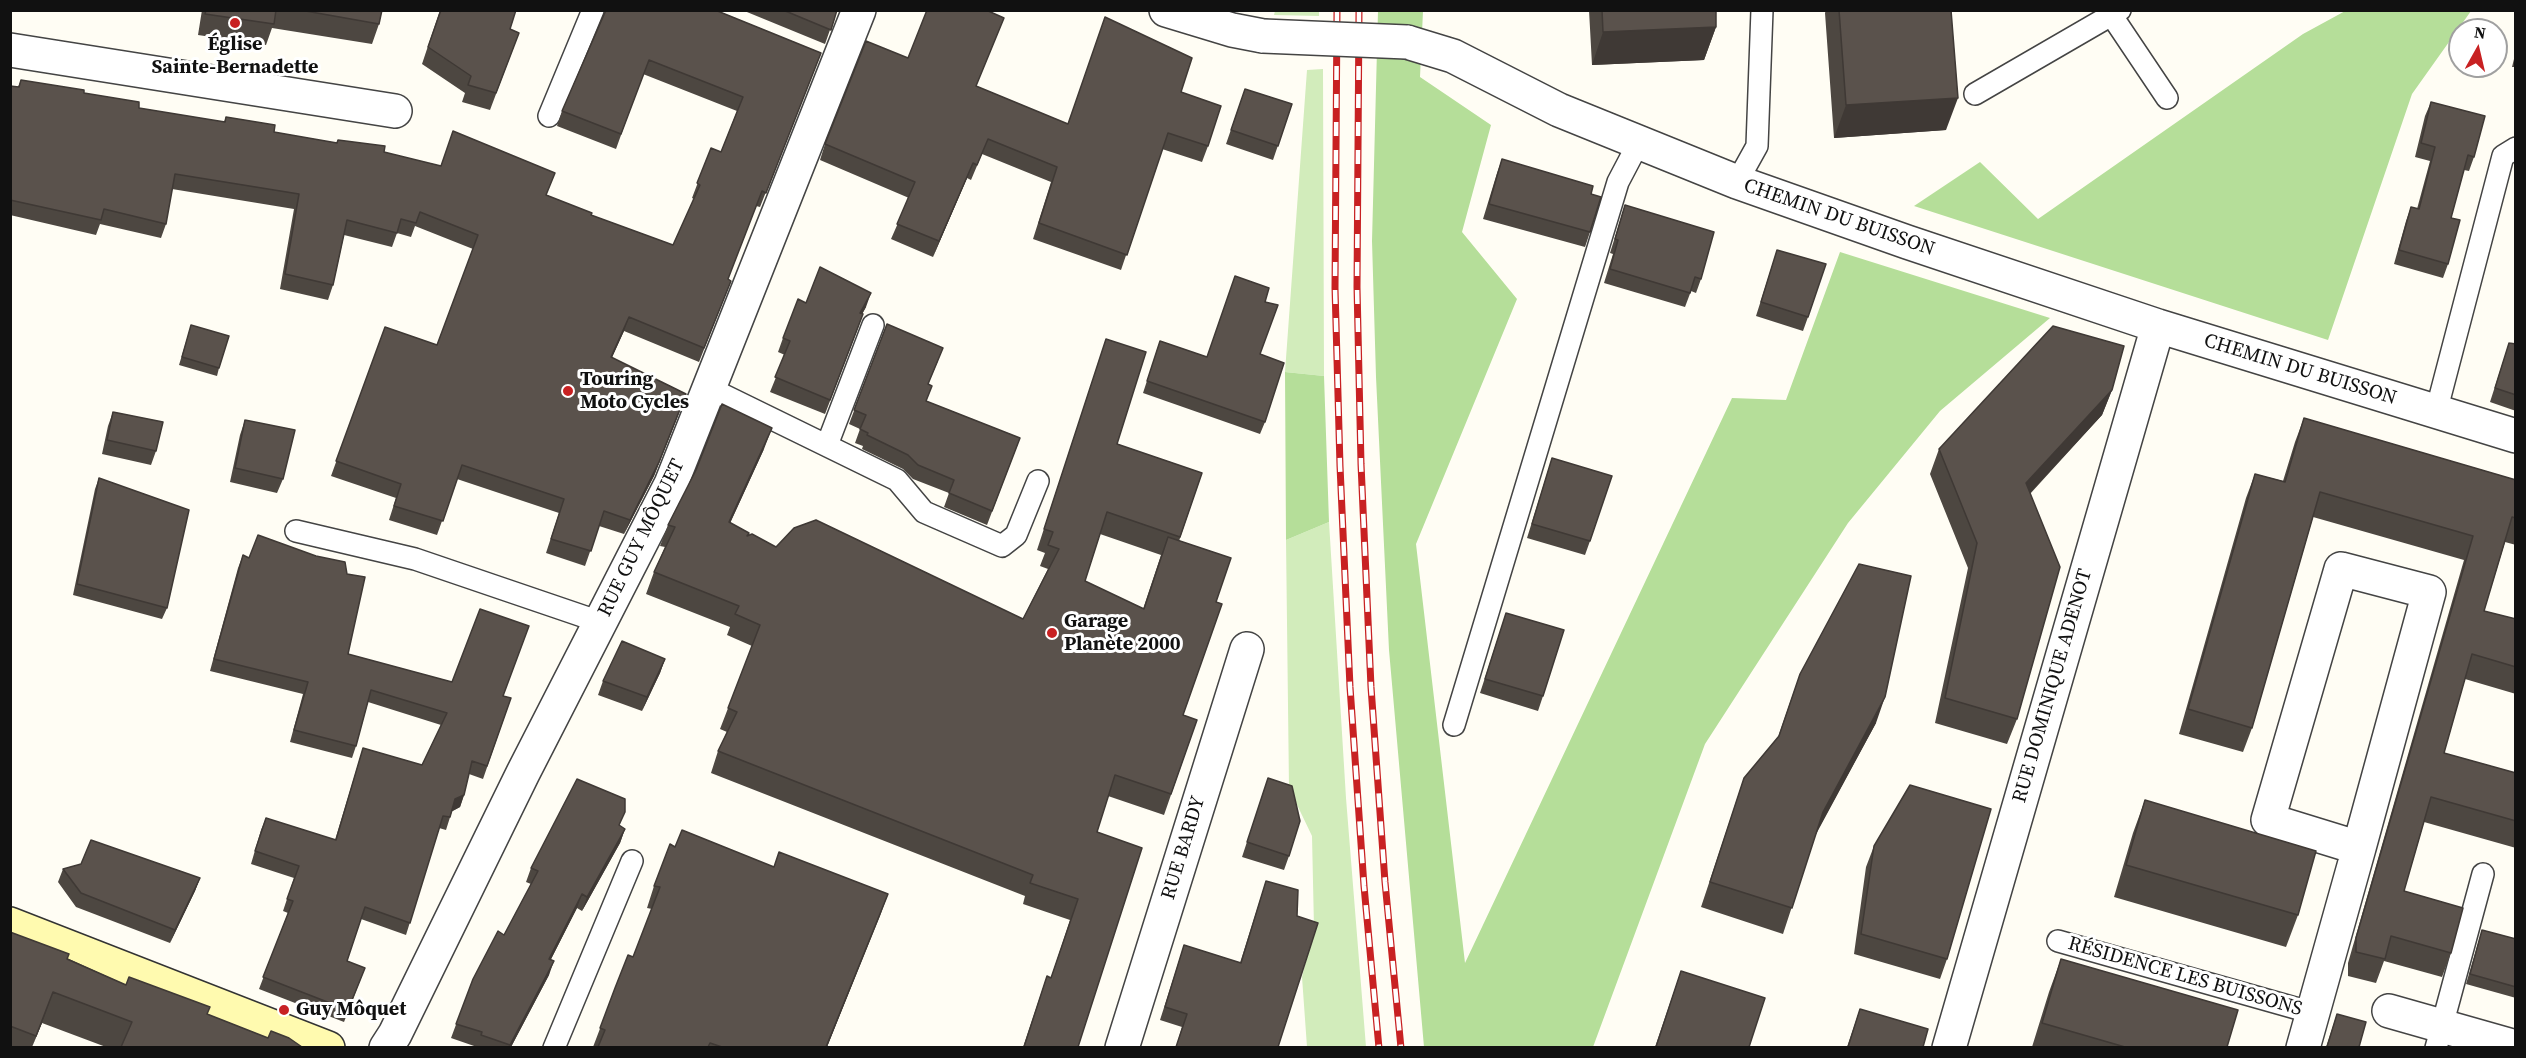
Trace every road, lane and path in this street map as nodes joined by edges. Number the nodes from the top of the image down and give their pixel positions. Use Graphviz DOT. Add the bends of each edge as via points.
graph roads {
  1 [pos="592,10"];
  2 [pos="859,10"];
  3 [pos="1166,10"];
  4 [pos="1762,10"];
  5 [pos="2116,13"];
  6 [pos="10,50"];
  7 [pos="1975,94"];
  8 [pos="2167,98"];
  9 [pos="395,111"];
  10 [pos="549,116"];
  11 [pos="1639,142"];
  12 [pos="2516,148"];
  13 [pos="1737,182"];
  14 [pos="873,324"];
  15 [pos="2158,326"];
  16 [pos="709,388"];
  17 [pos="2436,412"];
  18 [pos="2516,436"];
  19 [pos="827,445"];
  20 [pos="1038,482"];
  21 [pos="296,531"];
  22 [pos="600,622"];
  23 [pos="1247,649"];
  24 [pos="1454,725"];
  25 [pos="2359,848"];
  26 [pos="632,861"];
  27 [pos="2483,874"];
  28 [pos="10,924"];
  29 [pos="2058,941"];
  30 [pos="2389,1011"];
  31 [pos="2313,1013"];
  32 [pos="2439,1037"];
  33 [pos="328,1047"];
  34 [pos="386,1047"];
  35 [pos="554,1047"];
  36 [pos="1122,1047"];
  37 [pos="1949,1047"];
  38 [pos="2303,1047"];
  39 [pos="2516,1047"];
  1 -- 10 [label="lane"];
  2 -- 16 [label="street, RUE GUY MÔQUET" via="831,59"];
  3 -- 11 [label="street, CHEMIN DU BUISSON, bridge" via="1263,36 1407,42 1453,56 1559,110"];
  4 -- 13 [label="lane" via="1757,146"];
  5 -- 7 [label="lane"];
  5 -- 8 [label="lane"];
  6 -- 9 [label="street"];
  11 -- 13 [label="street, CHEMIN DU BUISSON"];
  11 -- 24 [label="lane" via="1618,183"];
  12 -- 17 [label="lane" via="2503,156"];
  13 -- 15 [label="street, CHEMIN DU BUISSON"];
  14 -- 19 [label="lane"];
  15 -- 17 [label="street, CHEMIN DU BUISSON"];
  15 -- 37 [label="street, RUE DOMINIQUE ADENOT"];
  16 -- 19 [label="lane"];
  16 -- 22 [label="street, RUE GUY MÔQUET" via="671,483"];
  17 -- 18 [label="street, CHEMIN DU BUISSON"];
  19 -- 20 [label="lane" via="897,480 924,512 1002,546 1016,535"];
  21 -- 22 [label="lane" via="415,559"];
  22 -- 34 [label="street, RUE GUY MÔQUET"];
  23 -- 36 [label="street, RUE BARDY"];
  25 -- 25 [label="street, RÉSIDENCE LES BUISSONS" via="2268,820 2341,569 2429,592"];
  25 -- 31 [label="street, RÉSIDENCE LES BUISSONS"];
  26 -- 35 [label="lane"];
  27 -- 32 [label="lane"];
  28 -- 33 [label="street"];
  29 -- 31 [label="lane, RÉSIDENCE LES BUISSONS"];
  30 -- 32 [label="street"];
  31 -- 38 [label="street, RÉSIDENCE LES BUISSONS"];
  32 -- 39 [label="street"];
}
